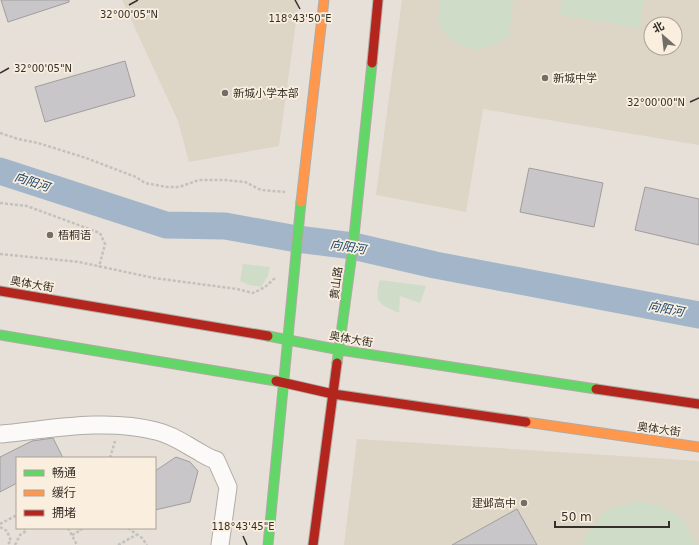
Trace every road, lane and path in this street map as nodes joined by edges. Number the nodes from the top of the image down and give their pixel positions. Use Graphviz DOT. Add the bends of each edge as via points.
graph roads {
  1 [pos="324,0"];
  2 [pos="378,0"];
  3 [pos="0,133"];
  4 [pos="285,192"];
  5 [pos="0,202"];
  6 [pos="0,254"];
  7 [pos="99,266"];
  8 [pos="265,288"];
  9 [pos="0,291"];
  10 [pos="0,335"];
  11 [pos="287,339"];
  12 [pos="340,350"];
  13 [pos="284,382"];
  14 [pos="333,394"];
  15 [pos="699,404"];
  16 [pos="0,437"];
  17 [pos="699,447"];
  18 [pos="16,516"];
  19 [pos="0,524"];
  20 [pos="0,527"];
  21 [pos="25,529"];
  22 [pos="69,529"];
  23 [pos="81,529"];
  24 [pos="129,529"];
  25 [pos="72,535"];
  26 [pos="136,535"];
  27 [pos="7,545"];
  28 [pos="15,545"];
  29 [pos="77,545"];
  30 [pos="118,545"];
  31 [pos="147,545"];
  32 [pos="220,545"];
  33 [pos="268,545"];
  34 [pos="313,545"];
  1 -- 11 [label="main road"];
  2 -- 12 [label="main road, 黄山路"];
  3 -- 4 [label="path" via="86,158 136,177 145,183 179,187 200,180 225,180 245,182 261,190"];
  5 -- 7 [label="path" via="27,206 100,233 105,244"];
  6 -- 7 [label="path"];
  7 -- 8 [label="path" via="154,278 253,293"];
  9 -- 11 [label="main road, 奥体大街"];
  10 -- 13 [label="main road, 奥体大街"];
  11 -- 12 [label="main road, 奥体大街"];
  11 -- 13 [label="main road"];
  12 -- 14 [label="main road, 黄山路"];
  12 -- 15 [label="main road, 奥体大街"];
  13 -- 14 [label="main road, 奥体大街"];
  13 -- 33 [label="main road"];
  14 -- 17 [label="main road, 奥体大街"];
  14 -- 34 [label="main road, 黄山路"];
  16 -- 32 [label="street" via="66,426 144,429 173,437 216,460 228,487"];
  18 -- 19 [label="path"];
  20 -- 27 [label="path" via="7,531 11,540"];
  21 -- 28 [label="path" via="26,531 20,535"];
  22 -- 25 [label="path"];
  23 -- 25 [label="path"];
  24 -- 26 [label="path"];
  25 -- 29 [label="path"];
  26 -- 30 [label="path"];
  26 -- 31 [label="path"];
}
